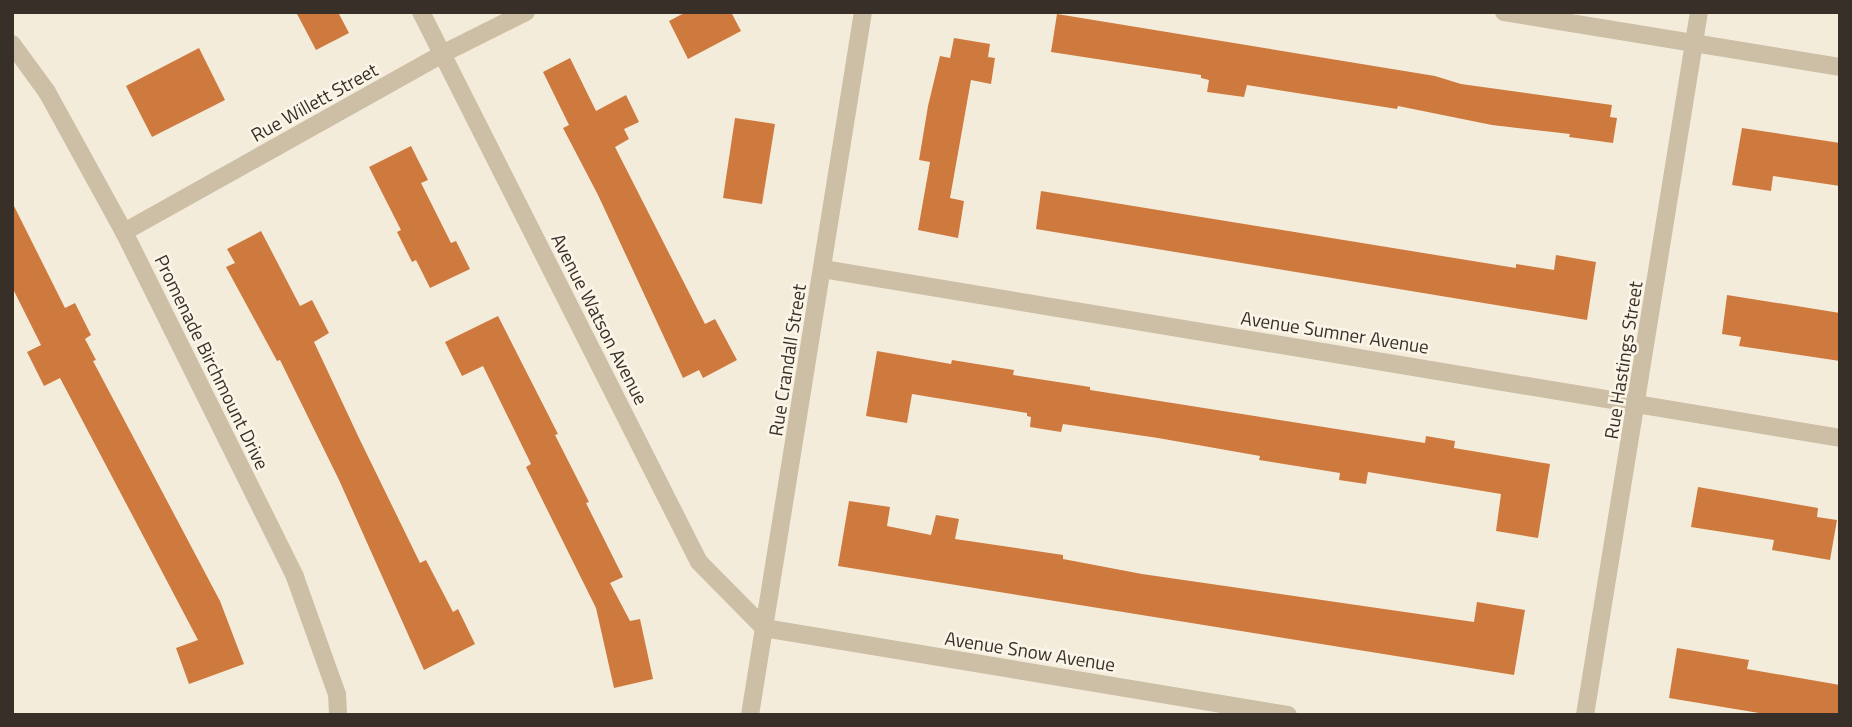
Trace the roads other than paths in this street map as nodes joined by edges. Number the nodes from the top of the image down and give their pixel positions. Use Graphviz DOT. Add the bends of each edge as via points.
graph roads {
  1 [pos="421,12"];
  2 [pos="526,12"];
  3 [pos="863,12"];
  4 [pos="1504,12"];
  5 [pos="1699,12"];
  6 [pos="12,44"];
  7 [pos="1695,44"];
  8 [pos="442,54"];
  9 [pos="1840,67"];
  10 [pos="124,232"];
  11 [pos="823,268"];
  12 [pos="1637,404"];
  13 [pos="1840,438"];
  14 [pos="764,628"];
  15 [pos="338,715"];
  16 [pos="750,715"];
  17 [pos="1288,715"];
  18 [pos="1585,715"];
  1 -- 8 [label="street, Avenue Watson Avenue"];
  2 -- 8 [label="street, Rue Willett Street"];
  3 -- 11 [label="street, Rue Crandall Street"];
  4 -- 7 [label="street"];
  5 -- 7 [label="street, Rue Hastings Street"];
  6 -- 10 [label="street, Promenade Birchmount Drive" via="47,92"];
  7 -- 9 [label="street"];
  7 -- 12 [label="street, Rue Hastings Street"];
  8 -- 10 [label="street, Rue Willett Street"];
  8 -- 14 [label="street, Avenue Watson Avenue" via="699,562"];
  10 -- 15 [label="street, Promenade Birchmount Drive" via="295,577 337,694"];
  11 -- 12 [label="street, Avenue Sumner Avenue"];
  11 -- 14 [label="street, Rue Crandall Street"];
  12 -- 13 [label="street, Avenue Sumner Avenue"];
  12 -- 18 [label="street, Rue Hastings Street"];
  14 -- 16 [label="street, Rue Crandall Street"];
  14 -- 17 [label="street, Avenue Snow Avenue"];
}
